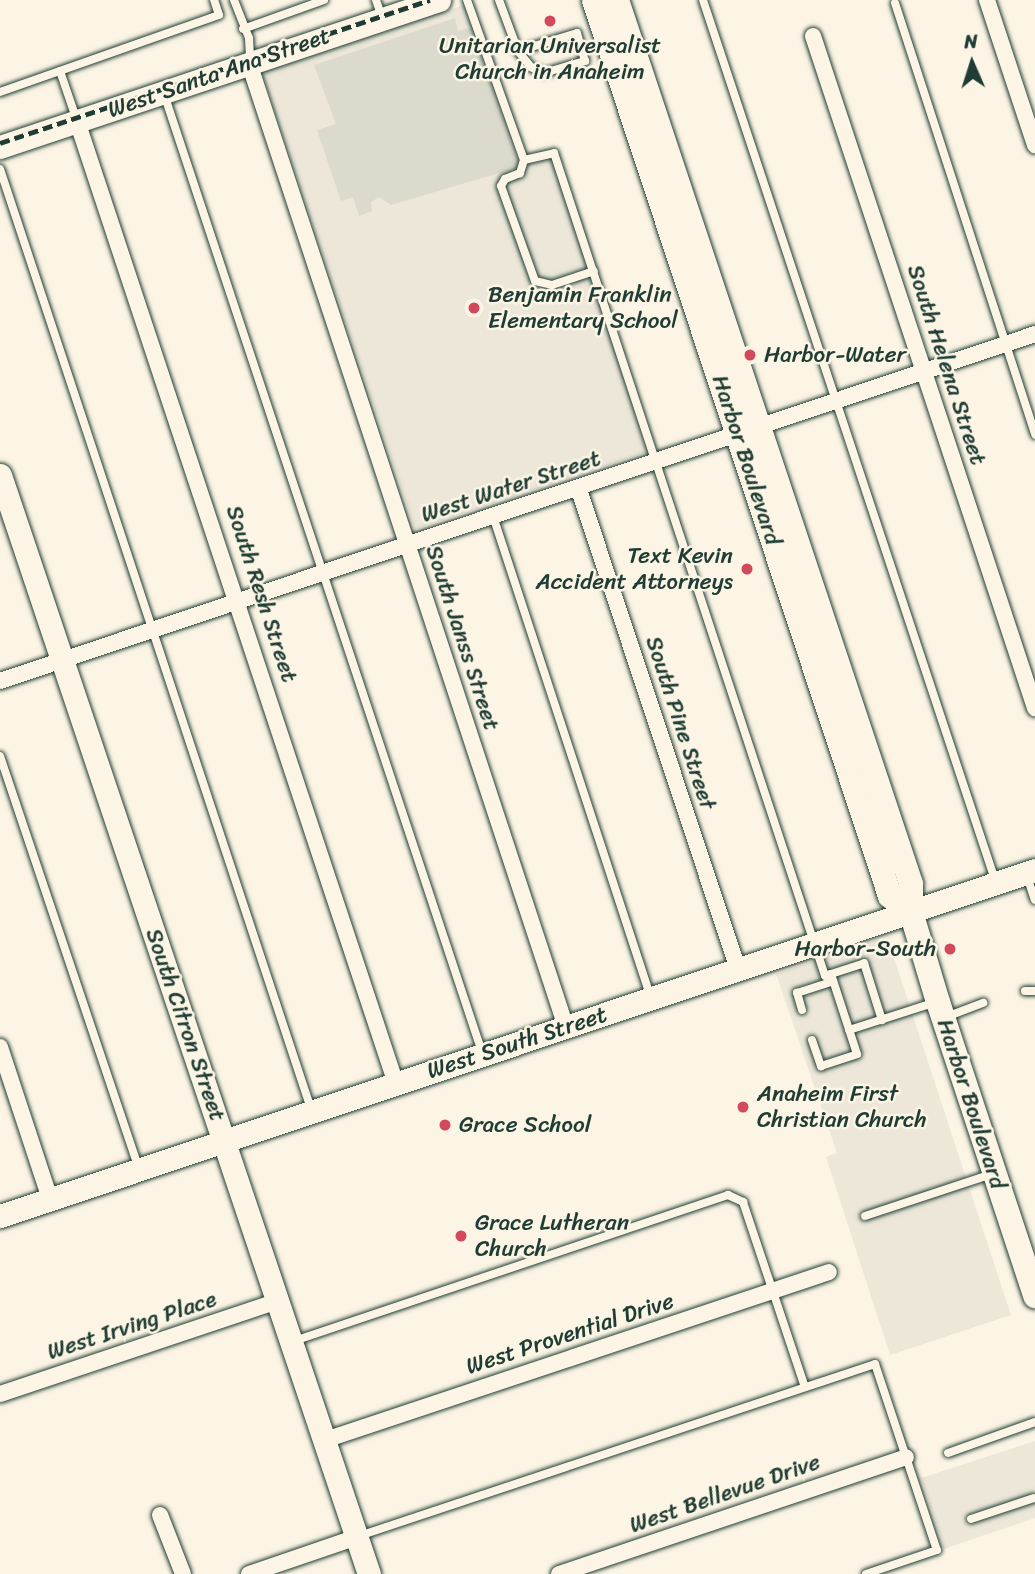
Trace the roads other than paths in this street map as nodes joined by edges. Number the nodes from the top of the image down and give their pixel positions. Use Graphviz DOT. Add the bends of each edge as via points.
graph roads {
  1 [pos="214,0"];
  2 [pos="234,0"];
  3 [pos="324,0"];
  4 [pos="439,0"];
  5 [pos="467,0"];
  6 [pos="499,0"];
  7 [pos="594,0"];
  8 [pos="617,0"];
  9 [pos="703,0"];
  10 [pos="987,0"];
  11 [pos="895,3"];
  12 [pos="380,9"];
  13 [pos="243,29"];
  14 [pos="813,36"];
  15 [pos="518,51"];
  16 [pos="249,63"];
  17 [pos="60,71"];
  18 [pos="0,92"];
  19 [pos="163,92"];
  20 [pos="77,121"];
  21 [pos="1035,145"];
  22 [pos="0,147"];
  23 [pos="524,160"];
  24 [pos="0,169"];
  25 [pos="594,271"];
  26 [pos="1035,334"];
  27 [pos="1005,345"];
  28 [pos="924,372"];
  29 [pos="836,401"];
  30 [pos="747,430"];
  31 [pos="1035,435"];
  32 [pos="656,461"];
  33 [pos="0,475"];
  34 [pos="579,491"];
  35 [pos="493,516"];
  36 [pos="408,544"];
  37 [pos="321,573"];
  38 [pos="239,601"];
  39 [pos="152,630"];
  40 [pos="60,660"];
  41 [pos="0,681"];
  42 [pos="1035,708"];
  43 [pos="0,755"];
  44 [pos="1031,872"];
  45 [pos="996,883"];
  46 [pos="1035,900"];
  47 [pos="911,912"];
  48 [pos="815,944"];
  49 [pos="738,970"];
  50 [pos="832,977"];
  51 [pos="652,998"];
  52 [pos="983,1003"];
  53 [pos="802,1010"];
  54 [pos="940,1010"];
  55 [pos="882,1020"];
  56 [pos="566,1027"];
  57 [pos="849,1030"];
  58 [pos="812,1040"];
  59 [pos="0,1048"];
  60 [pos="483,1055"];
  61 [pos="396,1084"];
  62 [pos="312,1112"];
  63 [pos="225,1141"];
  64 [pos="139,1170"];
  65 [pos="994,1174"];
  66 [pos="50,1199"];
  67 [pos="0,1216"];
  68 [pos="865,1216"];
  69 [pos="829,1272"];
  70 [pos="773,1291"];
  71 [pos="1035,1296"];
  72 [pos="278,1301"];
  73 [pos="292,1342"];
  74 [pos="805,1387"];
  75 [pos="0,1394"];
  76 [pos="1035,1422"];
  77 [pos="325,1440"];
  78 [pos="948,1453"];
  79 [pos="906,1457"];
  80 [pos="1034,1498"];
  81 [pos="160,1515"];
  82 [pos="971,1519"];
  83 [pos="357,1537"];
  84 [pos="183,1574"];
  85 [pos="249,1574"];
  86 [pos="369,1574"];
  87 [pos="559,1574"];
  88 [pos="866,1574"];
  1 -- 17 [label="lane" via="219,15"];
  2 -- 13 [label="lane"];
  3 -- 13 [label="lane"];
  4 -- 12 [label="street, West Santa Ana Street"];
  5 -- 23 [label="lane"];
  6 -- 15 [label="lane"];
  7 -- 30 [label="main road, Harbor Boulevard"];
  8 -- 30 [label="main road, Harbor Boulevard"];
  9 -- 29 [label="lane"];
  10 -- 21 [label="street"];
  11 -- 27 [label="lane"];
  12 -- 16 [label="street, West Santa Ana Street"];
  13 -- 16 [label="lane" via="249,38"];
  14 -- 28 [label="street, South Helena Street"];
  15 -- 15 [label="lane" via="577,33 585,61 544,74"];
  16 -- 19 [label="street, West Santa Ana Street"];
  16 -- 36 [label="street, South Janss Street"];
  17 -- 18 [label="lane"];
  17 -- 20 [label="lane"];
  19 -- 20 [label="street, West Santa Ana Street"];
  19 -- 37 [label="lane"];
  20 -- 22 [label="street, West Santa Ana Street"];
  20 -- 38 [label="street, South Resh Street"];
  23 -- 25 [label="lane" via="554,153"];
  23 -- 25 [label="lane" via="520,173 505,179 501,186 535,281 552,285"];
  24 -- 39 [label="lane"];
  25 -- 32 [label="lane"];
  26 -- 27 [label="street, West Water Street"];
  27 -- 28 [label="street, West Water Street"];
  27 -- 31 [label="lane"];
  28 -- 29 [label="street, West Water Street"];
  28 -- 42 [label="street, South Helena Street"];
  29 -- 30 [label="street, West Water Street"];
  29 -- 45 [label="lane"];
  30 -- 32 [label="street, West Water Street"];
  30 -- 47 [label="main road, Harbor Boulevard" via="911,884"];
  32 -- 34 [label="street, West Water Street"];
  32 -- 48 [label="lane"];
  33 -- 40 [label="street, South Citron Street"];
  34 -- 35 [label="street, West Water Street"];
  34 -- 49 [label="street, South Pine Street"];
  35 -- 36 [label="street, West Water Street"];
  35 -- 51 [label="lane"];
  36 -- 37 [label="street, West Water Street"];
  36 -- 56 [label="street, South Janss Street"];
  37 -- 38 [label="street, West Water Street"];
  37 -- 60 [label="lane"];
  38 -- 39 [label="street, West Water Street"];
  38 -- 61 [label="street, South Resh Street"];
  39 -- 40 [label="street, West Water Street"];
  39 -- 62 [label="lane"];
  40 -- 41 [label="street, West Water Street"];
  40 -- 63 [label="street, South Citron Street"];
  43 -- 64 [label="lane"];
  44 -- 45 [label="street, West South Street"];
  44 -- 46 [label="lane"];
  45 -- 47 [label="street, West South Street"];
  47 -- 48 [label="street, West South Street"];
  47 -- 54 [label="main road, Harbor Boulevard"];
  48 -- 49 [label="street, West South Street"];
  48 -- 50 [label="lane" via="825,976"];
  49 -- 51 [label="street, West South Street"];
  50 -- 53 [label="lane" via="797,993"];
  50 -- 55 [label="lane" via="864,963"];
  50 -- 57 [label="lane"];
  51 -- 56 [label="street, West South Street"];
  52 -- 54 [label="lane"];
  54 -- 55 [label="lane"];
  54 -- 65 [label="main road, Harbor Boulevard"];
  55 -- 57 [label="lane"];
  56 -- 60 [label="street, West South Street"];
  57 -- 58 [label="lane" via="857,1054 821,1066"];
  59 -- 66 [label="street"];
  60 -- 61 [label="street, West South Street"];
  61 -- 62 [label="street, West South Street"];
  62 -- 63 [label="street, West South Street"];
  63 -- 64 [label="street, West South Street"];
  63 -- 72 [label="street, South Citron Street"];
  64 -- 66 [label="street, West South Street"];
  65 -- 68 [label="lane"];
  65 -- 71 [label="main road, Harbor Boulevard"];
  66 -- 67 [label="street, West South Street"];
  69 -- 70 [label="street, West Provential Drive"];
  70 -- 73 [label="lane" via="743,1202 728,1195"];
  70 -- 74 [label="lane"];
  70 -- 77 [label="street, West Provential Drive"];
  72 -- 73 [label="street, South Citron Street"];
  72 -- 75 [label="street, West Irving Place"];
  73 -- 77 [label="street, South Citron Street"];
  74 -- 79 [label="lane" via="875,1364"];
  74 -- 83 [label="lane"];
  76 -- 78 [label="lane"];
  77 -- 83 [label="street, South Citron Street"];
  79 -- 87 [label="street, West Bellevue Drive"];
  79 -- 88 [label="lane" via="937,1550"];
  80 -- 82 [label="lane"];
  81 -- 84 [label="street"];
  83 -- 85 [label="street"];
  83 -- 86 [label="street, South Citron Street"];
}
